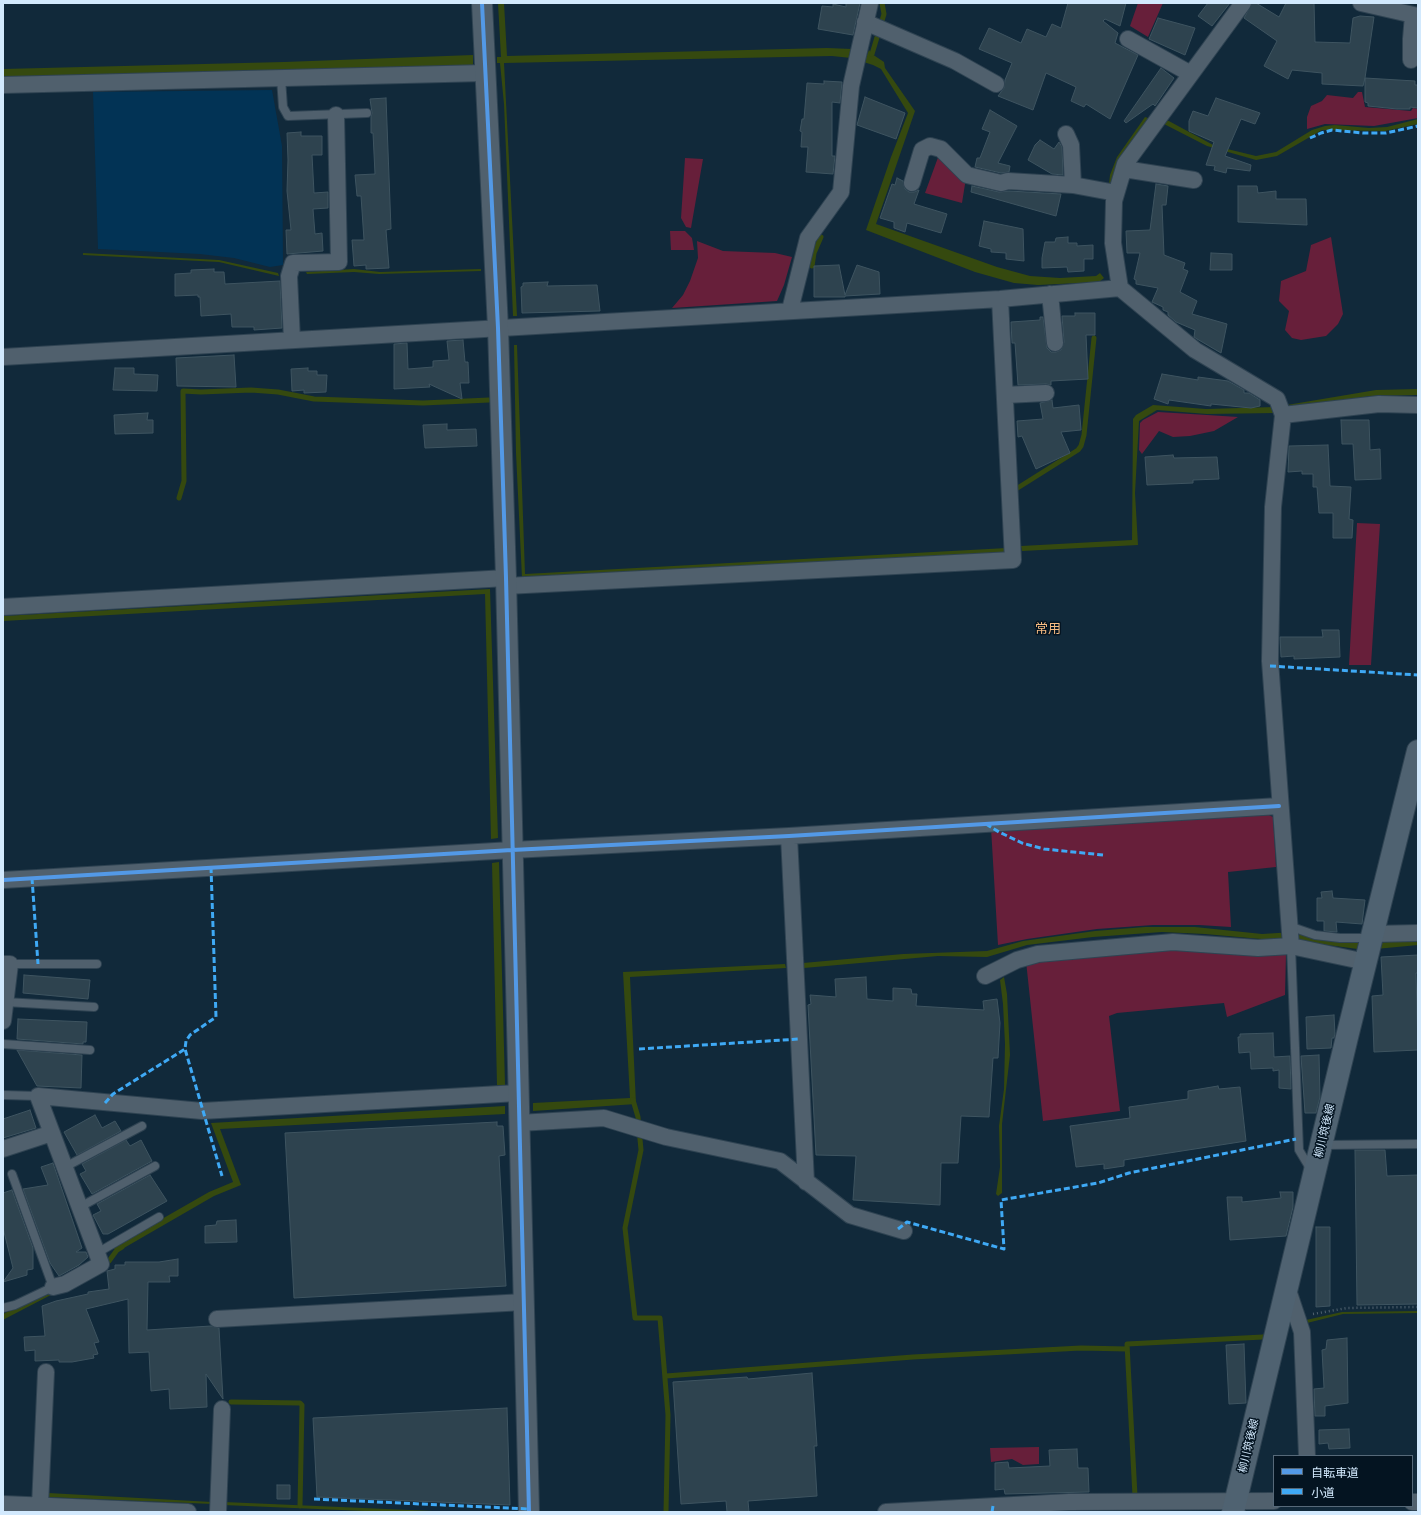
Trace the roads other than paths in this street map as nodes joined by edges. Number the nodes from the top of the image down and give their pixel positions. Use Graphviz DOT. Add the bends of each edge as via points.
graph roads {
  1 [pos="482,3"];
  2 [pos="870,3"];
  3 [pos="1243,3"];
  4 [pos="1360,3"];
  5 [pos="1409,11"];
  6 [pos="865,22"];
  7 [pos="1128,39"];
  8 [pos="1411,60"];
  9 [pos="485,72"];
  10 [pos="1191,74"];
  11 [pos="281,78"];
  12 [pos="996,84"];
  13 [pos="3,85"];
  14 [pos="368,113"];
  15 [pos="336,115"];
  16 [pos="1066,134"];
  17 [pos="1124,169"];
  18 [pos="1194,180"];
  19 [pos="912,184"];
  20 [pos="1073,184"];
  21 [pos="1116,193"];
  22 [pos="1120,288"];
  23 [pos="1050,294"];
  24 [pos="1000,299"];
  25 [pos="790,310"];
  26 [pos="498,328"];
  27 [pos="292,340"];
  28 [pos="1055,343"];
  29 [pos="3,357"];
  30 [pos="1046,393"];
  31 [pos="1005,395"];
  32 [pos="1418,405"];
  33 [pos="1282,415"];
  34 [pos="506,582"];
  35 [pos="3,607"];
  36 [pos="1418,751"];
  37 [pos="1279,806"];
  38 [pos="789,836"];
  39 [pos="512,850"];
  40 [pos="3,880"];
  41 [pos="1289,926"];
  42 [pos="1418,933"];
  43 [pos="1372,936"];
  44 [pos="1290,946"];
  45 [pos="1366,962"];
  46 [pos="6,964"];
  47 [pos="97,964"];
  48 [pos="985,976"];
  49 [pos="5,1002"];
  50 [pos="94,1007"];
  51 [pos="3,1021"];
  52 [pos="3,1044"];
  53 [pos="90,1050"];
  54 [pos="518,1093"];
  55 [pos="3,1095"];
  56 [pos="38,1096"];
  57 [pos="519,1123"];
  58 [pos="142,1126"];
  59 [pos="52,1133"];
  60 [pos="1418,1144"];
  61 [pos="1322,1145"];
  62 [pos="3,1149"];
  63 [pos="155,1166"];
  64 [pos="65,1167"];
  65 [pos="12,1174"];
  66 [pos="1314,1176"];
  67 [pos="806,1182"];
  68 [pos="80,1207"];
  69 [pos="159,1217"];
  70 [pos="904,1231"];
  71 [pos="97,1253"];
  72 [pos="53,1287"];
  73 [pos="1287,1287"];
  74 [pos="524,1302"];
  75 [pos="3,1308"];
  76 [pos="217,1319"];
  77 [pos="46,1372"];
  78 [pos="222,1409"];
  79 [pos="1307,1455"];
  80 [pos="1273,1501"];
  81 [pos="3,1504"];
  82 [pos="40,1506"];
  83 [pos="1234,1506"];
  84 [pos="1058,1507"];
  85 [pos="188,1512"];
  86 [pos="218,1512"];
  87 [pos="529,1512"];
  88 [pos="886,1512"];
  1 -- 9 [label="street"];
  2 -- 6 [label="street"];
  3 -- 10 [label="street"];
  4 -- 5 [label="street"];
  5 -- 8 [label="street"];
  6 -- 12 [label="street" via="955,62"];
  6 -- 25 [label="street" via="851,86 841,192 808,238"];
  7 -- 10 [label="street"];
  9 -- 11 [label="street"];
  9 -- 26 [label="street"];
  10 -- 17 [label="street" via="1125,164"];
  11 -- 13 [label="street"];
  11 -- 15 [label="lane" via="283,107 288,116"];
  14 -- 15 [label="lane"];
  15 -- 27 [label="street" via="339,262 293,263 290,276"];
  16 -- 20 [label="street" via="1071,145"];
  17 -- 18 [label="street"];
  17 -- 21 [label="street"];
  19 -- 20 [label="street" via="922,150 930,146 941,148 967,175 1000,183 1008,181"];
  20 -- 21 [label="street"];
  21 -- 22 [label="street" via="1113,243"];
  22 -- 23 [label="street"];
  22 -- 33 [label="street" via="1195,350 1277,399"];
  23 -- 24 [label="street"];
  23 -- 28 [label="street"];
  24 -- 25 [label="street"];
  24 -- 31 [label="street"];
  25 -- 26 [label="street"];
  26 -- 27 [label="street"];
  26 -- 34 [label="street"];
  27 -- 29 [label="street"];
  30 -- 31 [label="street"];
  31 -- 34 [label="street" via="1013,560"];
  32 -- 33 [label="street" via="1379,404"];
  33 -- 37 [label="street" via="1273,508 1270,661"];
  34 -- 35 [label="street"];
  34 -- 39 [label="street"];
  36 -- 43 [label="main road, 柳川筑後線"];
  37 -- 38 [label="street"];
  37 -- 41 [label="street"];
  38 -- 39 [label="street"];
  38 -- 67 [label="street"];
  39 -- 40 [label="street"];
  39 -- 54 [label="street"];
  41 -- 43 [label="lane" via="1315,935 1340,938"];
  41 -- 44 [label="street"];
  42 -- 43 [label="street"];
  43 -- 45 [label="main road, 柳川筑後線"];
  44 -- 45 [label="street"];
  44 -- 48 [label="street" via="1258,948 1173,942 1038,954 1017,960"];
  44 -- 66 [label="lane" via="1299,1150"];
  45 -- 61 [label="main road, 柳川筑後線"];
  46 -- 47 [label="lane"];
  46 -- 49 [label="street"];
  49 -- 50 [label="lane"];
  49 -- 51 [label="street"];
  52 -- 53 [label="lane"];
  54 -- 56 [label="street" via="202,1111"];
  54 -- 57 [label="street"];
  55 -- 56 [label="lane"];
  56 -- 59 [label="street"];
  57 -- 67 [label="street" via="604,1118 666,1137 780,1161"];
  57 -- 74 [label="street"];
  58 -- 64 [label="lane"];
  59 -- 62 [label="street"];
  59 -- 64 [label="street"];
  60 -- 61 [label="lane"];
  61 -- 66 [label="main road, 柳川筑後線"];
  63 -- 68 [label="lane"];
  64 -- 68 [label="street"];
  65 -- 72 [label="lane"];
  66 -- 73 [label="main road, 柳川筑後線"];
  67 -- 70 [label="street" via="850,1216"];
  68 -- 71 [label="street"];
  69 -- 71 [label="lane"];
  71 -- 72 [label="street" via="101,1264 65,1284"];
  72 -- 75 [label="lane"];
  73 -- 79 [label="street" via="1302,1332"];
  73 -- 83 [label="main road, 柳川筑後線"];
  74 -- 76 [label="street"];
  74 -- 87 [label="street"];
  77 -- 82 [label="street"];
  78 -- 86 [label="street"];
  80 -- 83 [label="street"];
  81 -- 82 [label="street"];
  82 -- 85 [label="street"];
  83 -- 84 [label="street"];
  84 -- 88 [label="street"];
}
